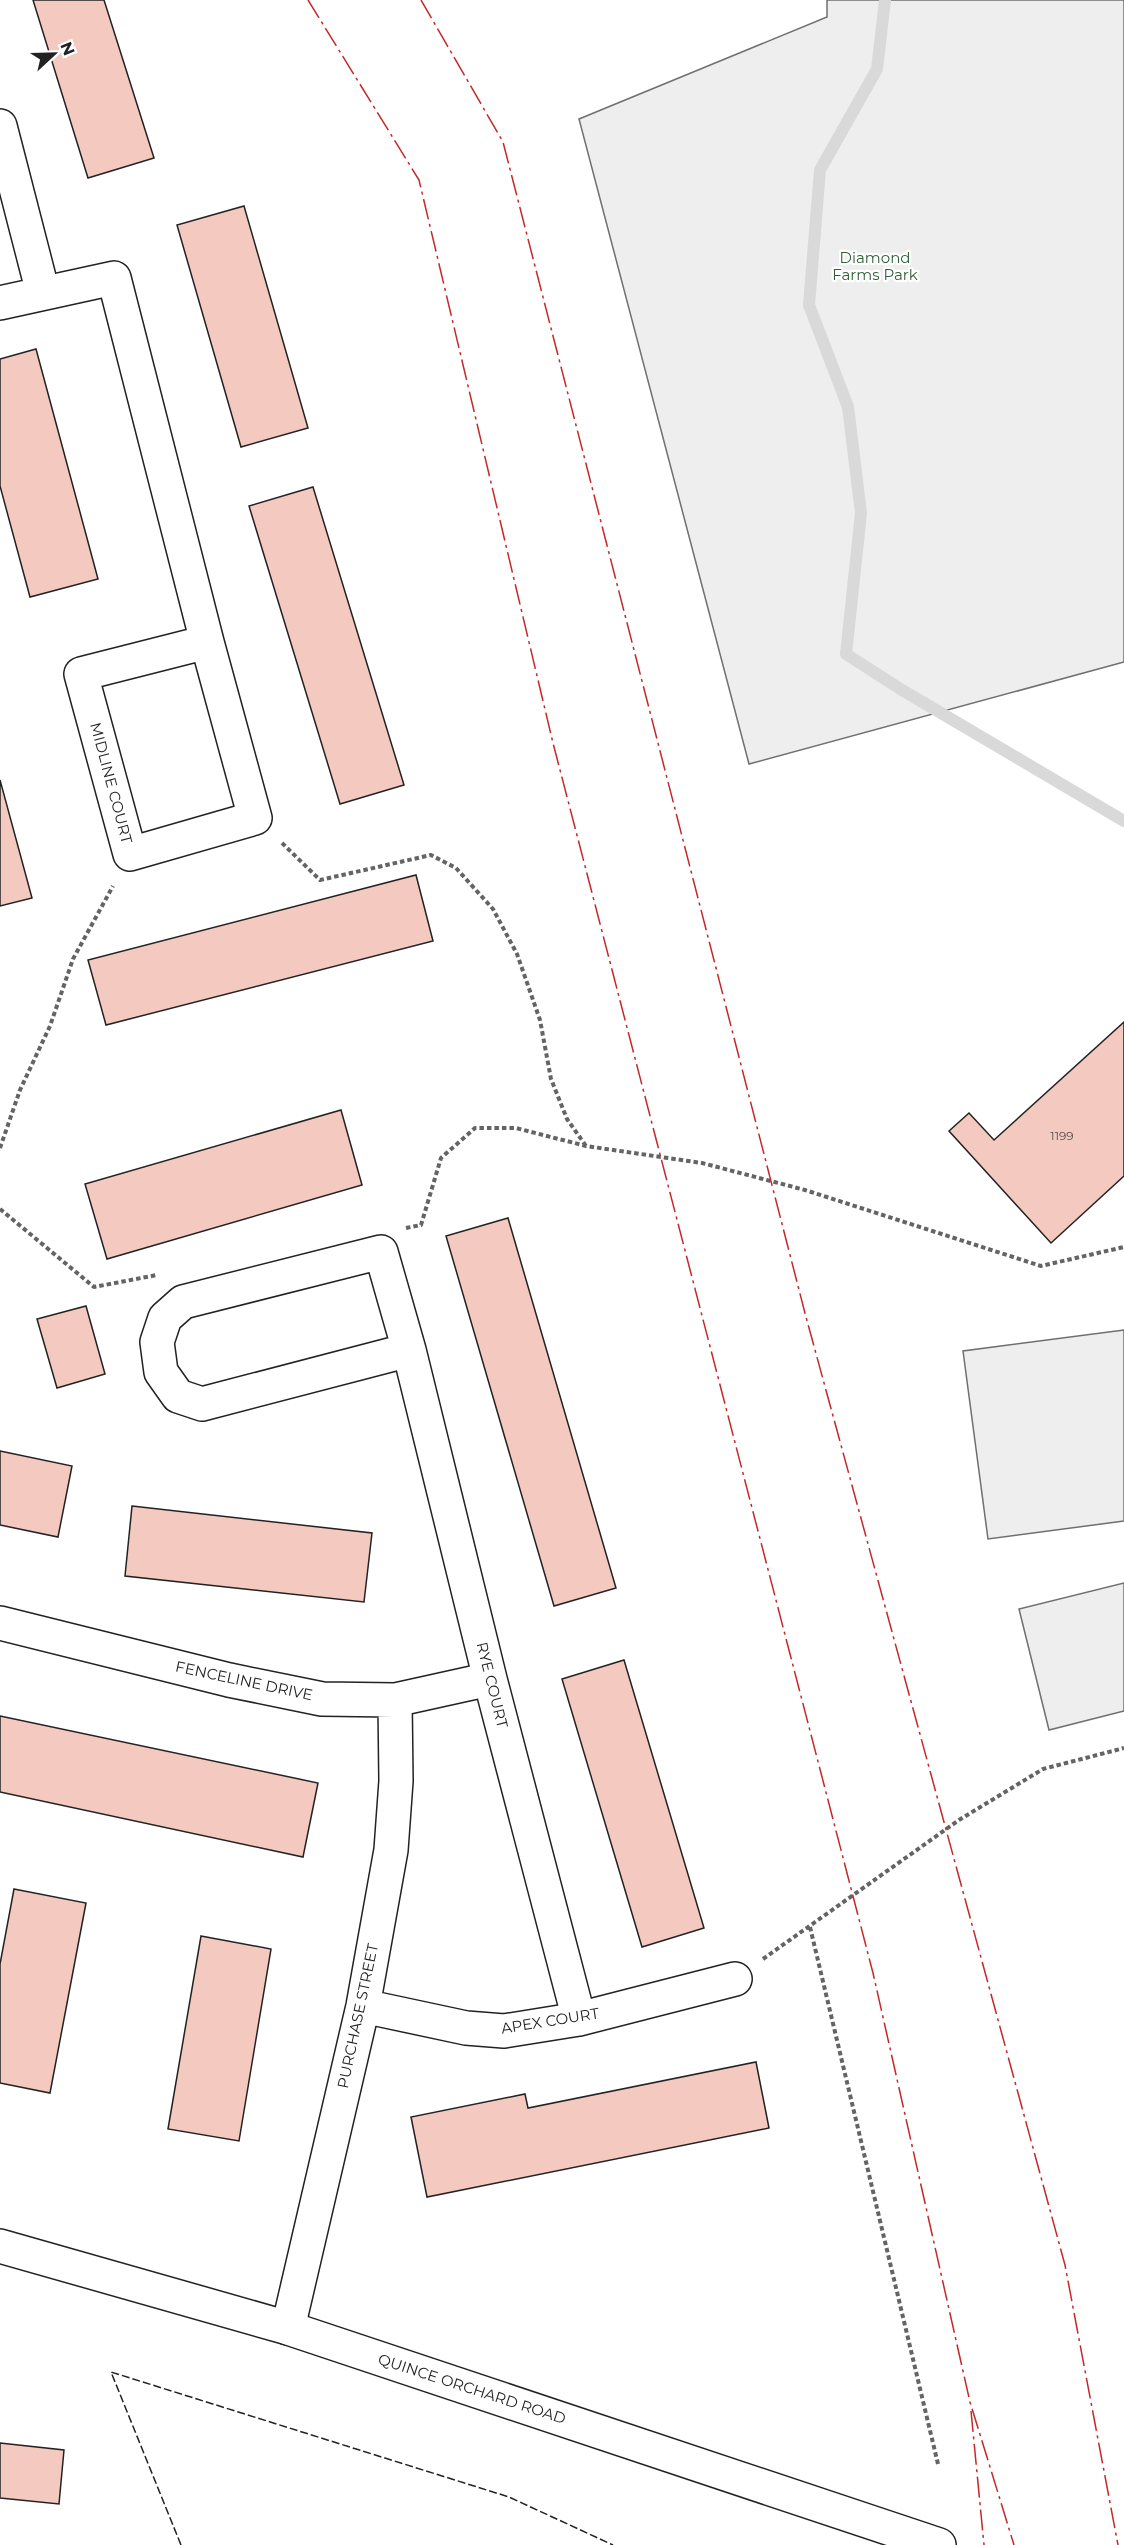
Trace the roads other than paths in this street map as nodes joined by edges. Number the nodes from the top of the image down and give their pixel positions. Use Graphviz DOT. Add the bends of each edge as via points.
graph roads {
  1 [pos="0,126"];
  2 [pos="43,293"];
  3 [pos="0,303"];
  4 [pos="207,642"];
  5 [pos="409,1350"];
  6 [pos="0,1623"];
  7 [pos="490,1679"];
  8 [pos="395,1700"];
  9 [pos="735,1979"];
  10 [pos="363,2006"];
  11 [pos="579,2019"];
  12 [pos="0,2246"];
  13 [pos="288,2328"];
  14 [pos="939,2545"];
  1 -- 2 [label="street"];
  2 -- 3 [label="street"];
  2 -- 4 [label="street" via="114,278"];
  4 -- 4 [label="street, MIDLINE COURT" via="81,674 130,854 255,818"];
  5 -- 5 [label="street, RYE COURT" via="381,1252 183,1302 165,1318 157,1342 161,1372 178,1396 202,1404"];
  5 -- 7 [label="street, RYE COURT"];
  6 -- 8 [label="street, FENCELINE DRIVE" via="322,1699"];
  7 -- 8 [label="street, FENCELINE DRIVE"];
  7 -- 11 [label="street, RYE COURT"];
  8 -- 10 [label="street, PURCHASE STREET" via="396,1781 391,1850"];
  9 -- 11 [label="street, APEX COURT"];
  10 -- 11 [label="street, APEX COURT" via="466,2028 504,2031"];
  10 -- 13 [label="street, PURCHASE STREET"];
  12 -- 13 [label="street, QUINCE ORCHARD ROAD"];
  13 -- 14 [label="street, QUINCE ORCHARD ROAD"];
}
